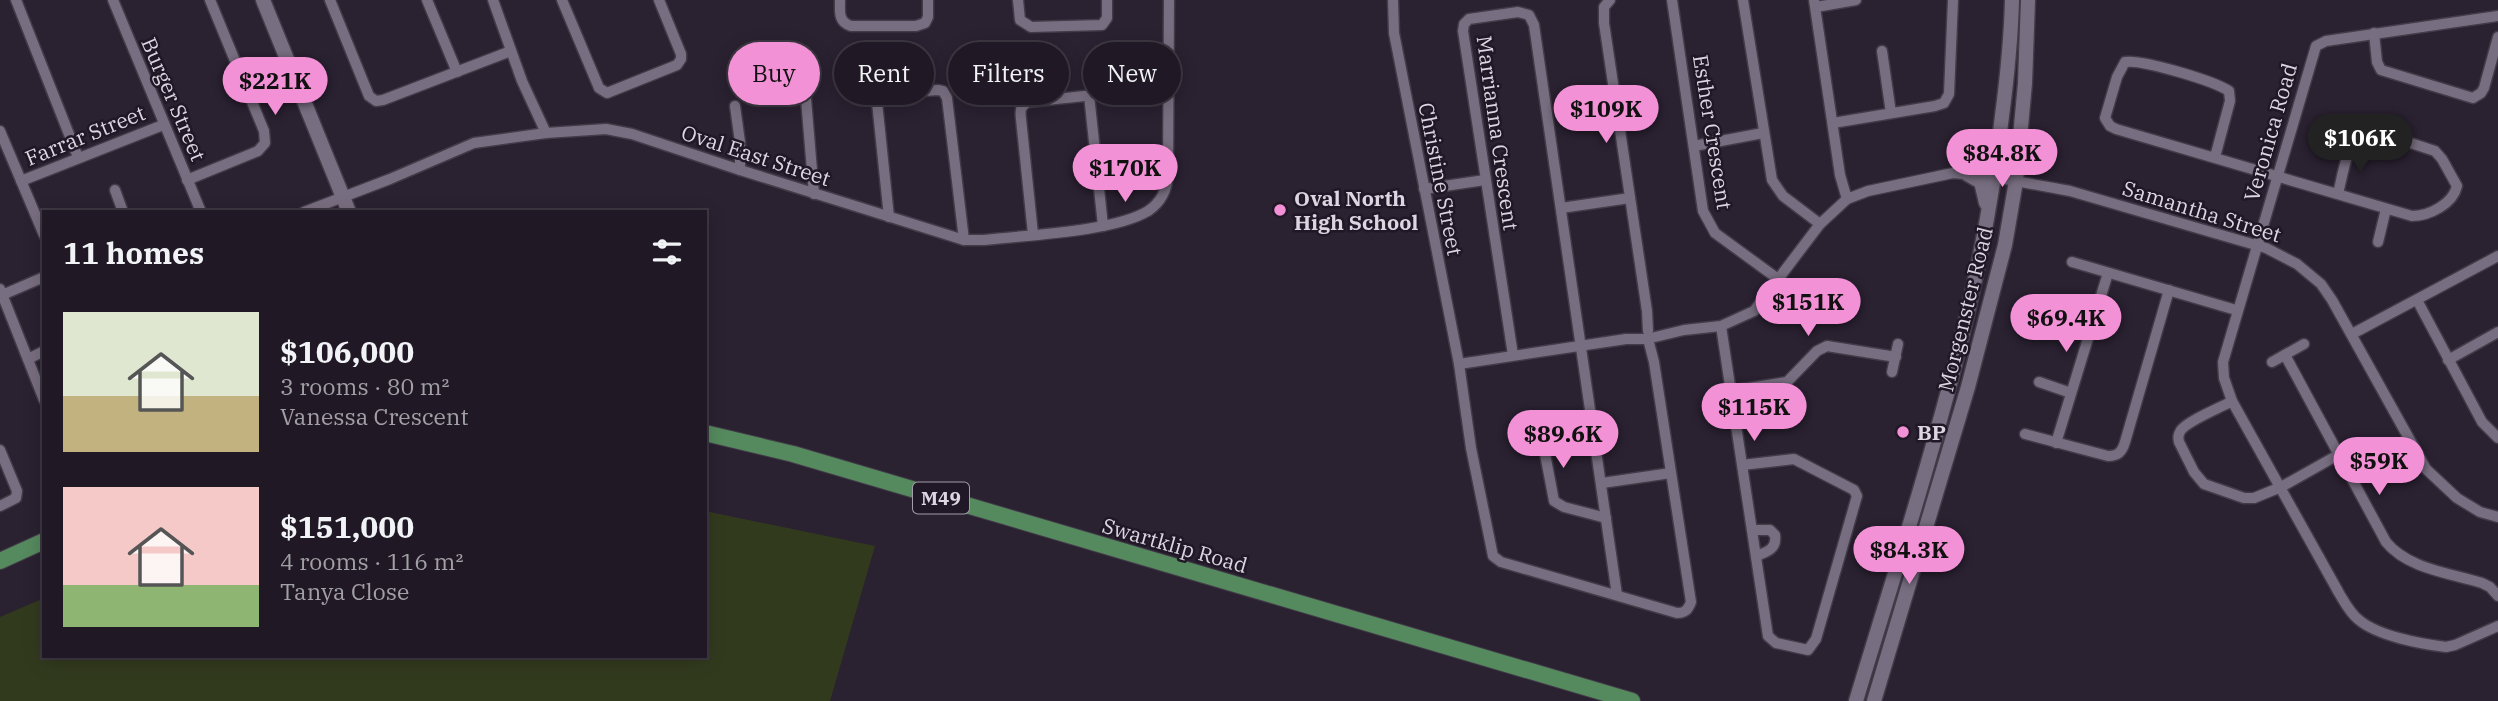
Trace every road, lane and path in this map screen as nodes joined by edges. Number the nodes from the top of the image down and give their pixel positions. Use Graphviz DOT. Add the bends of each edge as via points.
graph roads {
  1 [pos="16,0"];
  2 [pos="113,0"];
  3 [pos="210,0"];
  4 [pos="262,0"];
  5 [pos="330,0"];
  6 [pos="427,0"];
  7 [pos="493,0"];
  8 [pos="562,0"];
  9 [pos="659,0"];
  10 [pos="840,0"];
  11 [pos="928,0"];
  12 [pos="1018,0"];
  13 [pos="1107,0"];
  14 [pos="1168,0"];
  15 [pos="1393,0"];
  16 [pos="1610,0"];
  17 [pos="1672,0"];
  18 [pos="1743,0"];
  19 [pos="1856,0"];
  20 [pos="1953,0"];
  21 [pos="2012,0"];
  22 [pos="2028,0"];
  23 [pos="1815,4"];
  24 [pos="2498,16"];
  25 [pos="2374,33"];
  26 [pos="2498,37"];
  27 [pos="1168,42"];
  28 [pos="511,51"];
  29 [pos="1882,51"];
  30 [pos="457,72"];
  31 [pos="1083,96"];
  32 [pos="807,105"];
  33 [pos="1090,105"];
  34 [pos="1169,105"];
  35 [pos="736,106"];
  36 [pos="1891,113"];
  37 [pos="1833,123"];
  38 [pos="163,125"];
  39 [pos="0,131"];
  40 [pos="546,133"];
  41 [pos="1763,133"];
  42 [pos="1694,146"];
  43 [pos="78,157"];
  44 [pos="2215,157"];
  45 [pos="740,170"];
  46 [pos="1967,174"];
  47 [pos="2277,176"];
  48 [pos="1994,177"];
  49 [pos="187,180"];
  50 [pos="1485,180"];
  51 [pos="21,181"];
  52 [pos="2016,181"];
  53 [pos="1424,189"];
  54 [pos="115,190"];
  55 [pos="814,194"];
  56 [pos="2338,194"];
  57 [pos="344,197"];
  58 [pos="1630,198"];
  59 [pos="1847,199"];
  60 [pos="1562,208"];
  61 [pos="2386,209"];
  62 [pos="122,210"];
  63 [pos="200,210"];
  64 [pos="309,210"];
  65 [pos="348,210"];
  66 [pos="889,217"];
  67 [pos="1820,224"];
  68 [pos="1103,226"];
  69 [pos="42,230"];
  70 [pos="1033,234"];
  71 [pos="1985,235"];
  72 [pos="964,240"];
  73 [pos="2378,242"];
  74 [pos="2257,246"];
  75 [pos="2498,256"];
  76 [pos="2072,262"];
  77 [pos="2108,274"];
  78 [pos="42,278"];
  79 [pos="1778,279"];
  80 [pos="2169,290"];
  81 [pos="1,293"];
  82 [pos="2417,300"];
  83 [pos="2236,310"];
  84 [pos="2058,314"];
  85 [pos="2092,324"];
  86 [pos="1721,326"];
  87 [pos="2498,332"];
  88 [pos="2352,334"];
  89 [pos="1651,335"];
  90 [pos="1898,344"];
  91 [pos="2304,344"];
  92 [pos="1582,345"];
  93 [pos="42,352"];
  94 [pos="1513,355"];
  95 [pos="2285,355"];
  96 [pos="1896,357"];
  97 [pos="28,359"];
  98 [pos="2448,360"];
  99 [pos="2273,362"];
  100 [pos="1459,364"];
  101 [pos="1892,372"];
  102 [pos="2039,382"];
  103 [pos="1730,391"];
  104 [pos="2071,393"];
  105 [pos="42,395"];
  106 [pos="2232,401"];
  107 [pos="1591,419"];
  108 [pos="707,433"];
  109 [pos="2025,434"];
  110 [pos="2497,435"];
  111 [pos="2056,443"];
  112 [pos="1,454"];
  113 [pos="2338,456"];
  114 [pos="1742,465"];
  115 [pos="1671,473"];
  116 [pos="1602,483"];
  117 [pos="2281,487"];
  118 [pos="0,506"];
  119 [pos="2498,517"];
  120 [pos="1606,519"];
  121 [pos="1752,530"];
  122 [pos="42,542"];
  123 [pos="1756,556"];
  124 [pos="0,561"];
  125 [pos="1617,595"];
  126 [pos="2498,596"];
  127 [pos="2498,626"];
  128 [pos="1632,701"];
  129 [pos="1856,701"];
  130 [pos="1874,701"];
  1 -- 43 [label="street"];
  2 -- 38 [label="street, Burger Street"];
  3 -- 49 [label="street" via="265,143 258,151"];
  4 -- 57 [label="main road"];
  5 -- 30 [label="street" via="373,100"];
  6 -- 30 [label="street"];
  7 -- 28 [label="street"];
  8 -- 9 [label="street" via="598,88 607,93 679,63 681,54"];
  10 -- 11 [label="street" via="845,24 916,26 928,17"];
  12 -- 13 [label="street" via="1020,20 1031,27 1102,25 1107,18"];
  14 -- 27 [label="street"];
  15 -- 53 [label="street, Christine Street" via="1394,33"];
  16 -- 58 [label="street" via="1603,13"];
  17 -- 42 [label="street, Esther Crescent"];
  18 -- 41 [label="street"];
  19 -- 23 [label="street"];
  20 -- 36 [label="street" via="1947,99 1939,106"];
  21 -- 48 [label="main road, Morgenster Road"];
  22 -- 52 [label="main road, Morgenster Road"];
  23 -- 37 [label="street"];
  24 -- 25 [label="street, Veronica Road"];
  25 -- 26 [label="street" via="2381,70 2473,98 2484,88"];
  25 -- 47 [label="street, Veronica Road" via="2316,46"];
  28 -- 30 [label="street"];
  28 -- 40 [label="street"];
  29 -- 36 [label="street"];
  31 -- 70 [label="street" via="1028,102 1021,109"];
  32 -- 55 [label="street"];
  33 -- 68 [label="street"];
  34 -- 68 [label="street, Oval East Street" via="1164,194 1153,208 1136,217"];
  35 -- 45 [label="street"];
  36 -- 37 [label="street"];
  37 -- 59 [label="street"];
  38 -- 43 [label="street, Farrar Street"];
  38 -- 49 [label="street, Burger Street"];
  39 -- 51 [label="street"];
  40 -- 45 [label="street, Oval East Street" via="612,129"];
  40 -- 57 [label="street, Oval East Street" via="474,143"];
  41 -- 42 [label="street"];
  41 -- 67 [label="street" via="1774,186"];
  42 -- 79 [label="street, Esther Crescent" via="1709,224"];
  43 -- 51 [label="street, Farrar Street"];
  44 -- 44 [label="street" via="2229,92 2199,79 2126,62 2117,77 2107,123"];
  44 -- 47 [label="street"];
  45 -- 55 [label="street, Oval East Street"];
  46 -- 48 [label="street, Samantha Street"];
  46 -- 59 [label="street, Samantha Street" via="1938,176"];
  46 -- 71 [label="main road" via="1981,183 1985,192"];
  47 -- 56 [label="street"];
  47 -- 74 [label="street, Veronica Road"];
  48 -- 52 [label="street, Samantha Street"];
  48 -- 71 [label="main road, Morgenster Road"];
  49 -- 63 [label="street, Burger Street"];
  50 -- 53 [label="street"];
  50 -- 60 [label="street, Marrianna Crescent" via="1463,27 1471,18 1525,13 1534,25"];
  50 -- 94 [label="street, Marrianna Crescent"];
  51 -- 69 [label="street"];
  52 -- 74 [label="street, Samantha Street" via="2070,191"];
  52 -- 130 [label="main road, Morgenster Road" via="1985,326"];
  53 -- 100 [label="street, Christine Street"];
  54 -- 62 [label="street"];
  55 -- 66 [label="street, Oval East Street"];
  56 -- 61 [label="street"];
  56 -- 61 [label="street" via="2353,139 2361,129 2435,151 2456,183 2454,196 2421,216"];
  57 -- 64 [label="street, Oval East Street"];
  57 -- 65 [label="main road"];
  58 -- 60 [label="street"];
  58 -- 89 [label="street"];
  59 -- 67 [label="street"];
  60 -- 92 [label="street, Marrianna Crescent"];
  61 -- 73 [label="street"];
  66 -- 72 [label="street, Oval East Street"];
  66 -- 72 [label="street" via="877,102 885,94 943,91"];
  67 -- 79 [label="street"];
  68 -- 70 [label="street, Oval East Street"];
  70 -- 72 [label="street, Oval East Street"];
  71 -- 129 [label="main road, Morgenster Road" via="1942,413"];
  74 -- 83 [label="street, Veronica Road"];
  74 -- 88 [label="street, Samantha Street" via="2287,258 2314,277"];
  75 -- 82 [label="street"];
  76 -- 77 [label="street"];
  77 -- 80 [label="street"];
  77 -- 85 [label="street"];
  78 -- 81 [label="street"];
  79 -- 86 [label="street" via="1754,311"];
  80 -- 83 [label="street"];
  80 -- 111 [label="street" via="2119,453 2108,456"];
  81 -- 97 [label="street"];
  82 -- 88 [label="street"];
  82 -- 98 [label="street"];
  83 -- 106 [label="street, Veronica Road" via="2223,362"];
  84 -- 85 [label="street"];
  85 -- 104 [label="street"];
  86 -- 89 [label="street"];
  86 -- 103 [label="street"];
  87 -- 98 [label="street"];
  88 -- 119 [label="street, Samantha Street" via="2426,469 2457,498"];
  89 -- 92 [label="street"];
  89 -- 115 [label="street"];
  90 -- 96 [label="street"];
  91 -- 95 [label="street"];
  92 -- 94 [label="street"];
  92 -- 107 [label="street, Marrianna Crescent"];
  93 -- 97 [label="street"];
  94 -- 100 [label="street"];
  95 -- 99 [label="street"];
  95 -- 113 [label="street"];
  96 -- 101 [label="street"];
  96 -- 103 [label="street" via="1822,347 1787,382"];
  97 -- 105 [label="street"];
  98 -- 110 [label="street" via="2482,422"];
  100 -- 125 [label="street, Christine Street" via="1493,556"];
  102 -- 104 [label="street"];
  103 -- 114 [label="street"];
  104 -- 111 [label="street"];
  106 -- 117 [label="street, Veronica Road"];
  106 -- 117 [label="street" via="2180,432 2179,442 2191,466 2204,484 2234,496 2254,498"];
  107 -- 116 [label="street, Marrianna Crescent"];
  107 -- 120 [label="street" via="1552,425 1542,438 1554,501"];
  108 -- 128 [label="main road, Swartklip Road / M49" via="793,454"];
  109 -- 111 [label="street"];
  112 -- 118 [label="street" via="17,491 16,498"];
  113 -- 117 [label="street"];
  113 -- 126 [label="street" via="2394,552 2413,563 2482,583"];
  114 -- 121 [label="street"];
  114 -- 123 [label="street" via="1794,459 1854,490 1857,496 1816,639 1808,650 1776,643 1768,636"];
  115 -- 116 [label="street"];
  115 -- 125 [label="street" via="1690,605 1677,613"];
  116 -- 120 [label="street, Marrianna Crescent"];
  117 -- 127 [label="street, Veronica Road" via="2348,607 2370,628 2446,647"];
  120 -- 125 [label="street, Marrianna Crescent"];
  121 -- 123 [label="street"];
  121 -- 123 [label="street" via="1770,530 1775,535 1772,549"];
  122 -- 124 [label="main road"];
}
